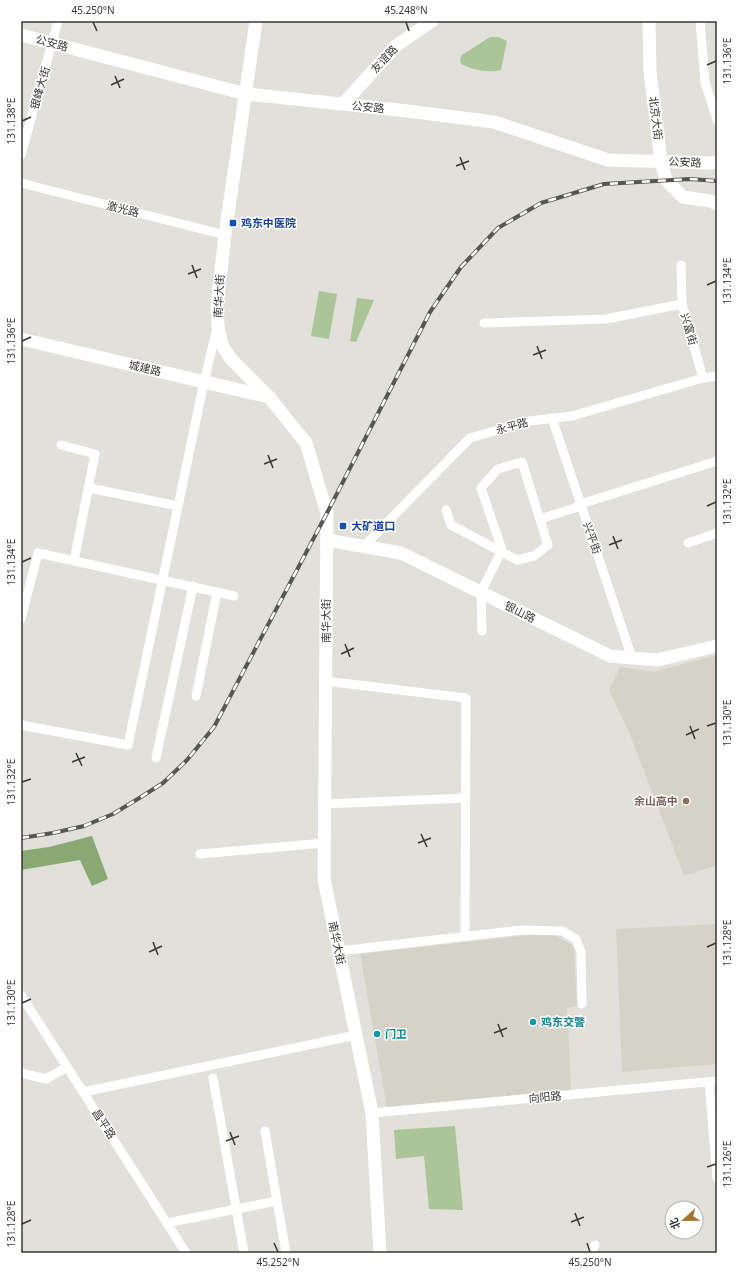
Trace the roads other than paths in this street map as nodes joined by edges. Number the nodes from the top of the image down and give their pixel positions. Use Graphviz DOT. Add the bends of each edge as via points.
graph roads {
  1 [pos="58,21"];
  2 [pos="256,21"];
  3 [pos="432,21"];
  4 [pos="649,21"];
  5 [pos="700,21"];
  6 [pos="419,26"];
  7 [pos="21,35"];
  8 [pos="52,43"];
  9 [pos="246,94"];
  10 [pos="343,104"];
  11 [pos="717,120"];
  12 [pos="21,155"];
  13 [pos="662,161"];
  14 [pos="717,162"];
  15 [pos="21,183"];
  16 [pos="717,204"];
  17 [pos="225,235"];
  18 [pos="681,265"];
  19 [pos="682,304"];
  20 [pos="484,323"];
  21 [pos="218,326"];
  22 [pos="21,339"];
  23 [pos="717,376"];
  24 [pos="703,378"];
  25 [pos="204,382"];
  26 [pos="268,397"];
  27 [pos="552,418"];
  28 [pos="61,445"];
  29 [pos="717,461"];
  30 [pos="88,488"];
  31 [pos="581,504"];
  32 [pos="178,506"];
  33 [pos="446,510"];
  34 [pos="540,519"];
  35 [pos="717,533"];
  36 [pos="326,540"];
  37 [pos="688,543"];
  38 [pos="363,547"];
  39 [pos="501,552"];
  40 [pos="74,561"];
  41 [pos="163,580"];
  42 [pos="193,586"];
  43 [pos="217,592"];
  44 [pos="481,592"];
  45 [pos="234,596"];
  46 [pos="21,619"];
  47 [pos="482,631"];
  48 [pos="717,646"];
  49 [pos="632,658"];
  50 [pos="325,681"];
  51 [pos="196,696"];
  52 [pos="21,725"];
  53 [pos="156,758"];
  54 [pos="466,798"];
  55 [pos="324,804"];
  56 [pos="324,843"];
  57 [pos="200,854"];
  58 [pos="466,936"];
  59 [pos="339,951"];
  60 [pos="21,994"];
  61 [pos="582,1004"];
  62 [pos="356,1035"];
  63 [pos="67,1067"];
  64 [pos="21,1073"];
  65 [pos="213,1078"];
  66 [pos="713,1081"];
  67 [pos="83,1092"];
  68 [pos="372,1113"];
  69 [pos="265,1132"];
  70 [pos="717,1178"];
  71 [pos="277,1201"];
  72 [pos="236,1209"];
  73 [pos="167,1223"];
  74 [pos="186,1253"];
  75 [pos="244,1253"];
  76 [pos="286,1253"];
  77 [pos="380,1253"];
  1 -- 8 [label="street, 银峰大街"];
  2 -- 9 [label="street, 南华大街"];
  3 -- 6 [label="street, 友谊路"];
  4 -- 13 [label="street, 北京大街" via="650,72"];
  5 -- 11 [label="street" via="705,82"];
  6 -- 10 [label="street, 友谊路" via="397,45"];
  7 -- 8 [label="street, 公安路"];
  8 -- 9 [label="street, 公安路"];
  8 -- 12 [label="street, 银峰大街"];
  9 -- 10 [label="street, 公安路"];
  9 -- 17 [label="street, 南华大街"];
  10 -- 13 [label="street, 公安路" via="494,122 608,160"];
  13 -- 14 [label="street, 公安路"];
  13 -- 16 [label="street, 北京大街" via="666,180 683,197"];
  15 -- 17 [label="street, 激光路"];
  17 -- 21 [label="street, 南华大街" via="217,306"];
  18 -- 19 [label="street, 兴富街"];
  19 -- 20 [label="street" via="606,319"];
  19 -- 24 [label="street, 兴富街"];
  21 -- 25 [label="street"];
  21 -- 26 [label="street, 南华大街" via="222,345 230,359"];
  22 -- 25 [label="street, 城建路"];
  23 -- 24 [label="street"];
  24 -- 27 [label="street, 永平路" via="572,416"];
  25 -- 26 [label="street, 城建路"];
  25 -- 32 [label="street"];
  26 -- 36 [label="street, 南华大街" via="306,443 327,513"];
  27 -- 31 [label="street, 兴平街"];
  27 -- 38 [label="street, 永平路" via="530,421 470,438"];
  28 -- 30 [label="street" via="95,454"];
  29 -- 31 [label="street"];
  30 -- 32 [label="street"];
  30 -- 40 [label="street"];
  31 -- 34 [label="street"];
  31 -- 49 [label="street, 兴平街"];
  32 -- 41 [label="street"];
  33 -- 39 [label="street" via="451,525"];
  34 -- 39 [label="street" via="548,545 534,556 517,560"];
  34 -- 39 [label="street" via="522,462 498,469 481,488"];
  35 -- 37 [label="street"];
  36 -- 38 [label="street, 银山路"];
  36 -- 50 [label="street, 南华大街"];
  38 -- 44 [label="street, 银山路" via="401,553"];
  39 -- 44 [label="street"];
  40 -- 41 [label="street"];
  40 -- 46 [label="street" via="38,553"];
  41 -- 42 [label="street"];
  41 -- 52 [label="street" via="128,745"];
  42 -- 43 [label="street"];
  42 -- 53 [label="street"];
  43 -- 45 [label="street"];
  43 -- 51 [label="street"];
  44 -- 47 [label="street"];
  44 -- 49 [label="street, 银山路" via="610,656"];
  48 -- 49 [label="street, 银山路" via="657,660"];
  50 -- 54 [label="street" via="466,698"];
  50 -- 55 [label="street, 南华大街"];
  54 -- 55 [label="street"];
  54 -- 58 [label="street"];
  55 -- 56 [label="street, 南华大街"];
  56 -- 57 [label="street"];
  56 -- 59 [label="street, 南华大街" via="324,879"];
  58 -- 59 [label="street"];
  58 -- 61 [label="street" via="521,930 562,931 576,939 582,952"];
  59 -- 62 [label="street, 南华大街"];
  60 -- 63 [label="street, 昌平路"];
  62 -- 67 [label="street"];
  62 -- 68 [label="street, 南华大街"];
  63 -- 64 [label="street" via="46,1080"];
  63 -- 67 [label="street, 昌平路"];
  65 -- 72 [label="street"];
  66 -- 68 [label="street, 向阳路"];
  66 -- 70 [label="street"];
  67 -- 73 [label="street, 昌平路"];
  68 -- 77 [label="street, 南华大街"];
  69 -- 71 [label="street"];
  71 -- 72 [label="street"];
  71 -- 76 [label="street"];
  72 -- 73 [label="street"];
  72 -- 75 [label="street"];
  73 -- 74 [label="street, 昌平路"];
}
